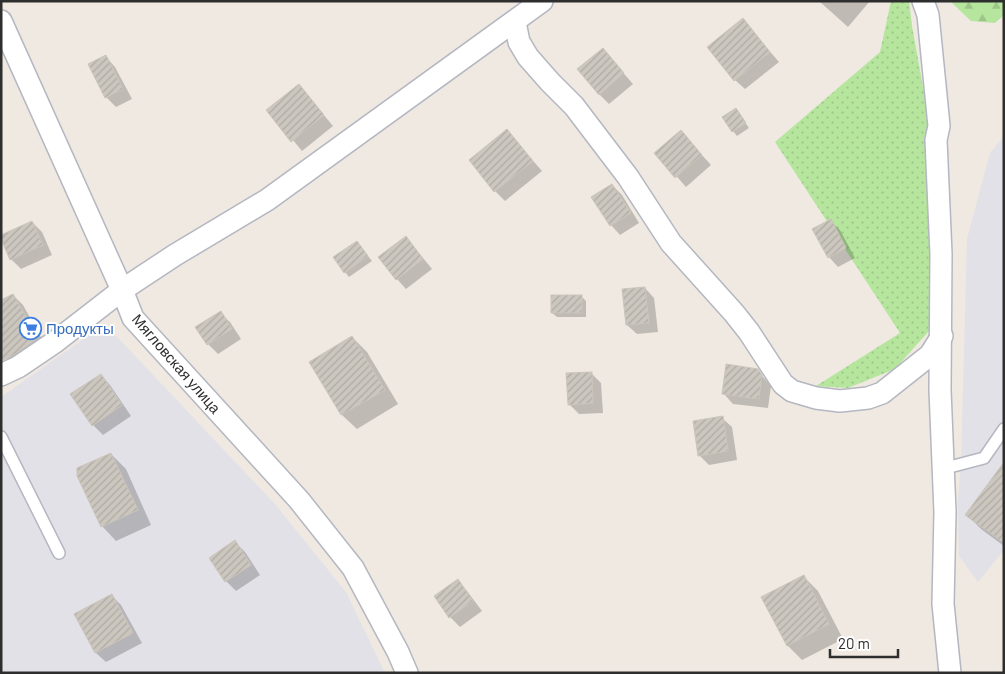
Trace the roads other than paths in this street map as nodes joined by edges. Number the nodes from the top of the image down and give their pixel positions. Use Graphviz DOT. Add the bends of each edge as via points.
graph roads {
  1 [pos="542,1"];
  2 [pos="922,1"];
  3 [pos="1,21"];
  4 [pos="515,22"];
  5 [pos="122,290"];
  6 [pos="942,336"];
  7 [pos="1,375"];
  8 [pos="1004,429"];
  9 [pos="1,437"];
  10 [pos="942,469"];
  11 [pos="59,553"];
  12 [pos="407,673"];
  13 [pos="950,673"];
  1 -- 4 [label="street"];
  2 -- 6 [label="street" via="928,15 939,126 936,140"];
  3 -- 5 [label="street, Мягловская улица"];
  4 -- 5 [label="street" via="267,200"];
  4 -- 6 [label="street" via="519,42 528,57 574,106 628,177 671,243 749,332 783,384 792,391 840,401 882,393 930,355"];
  5 -- 7 [label="street" via="55,342"];
  5 -- 12 [label="street, Мягловская улица" via="133,318 299,500 353,568"];
  6 -- 10 [label="street"];
  8 -- 10 [label="lane" via="984,458"];
  9 -- 11 [label="lane"];
  10 -- 13 [label="street" via="945,512 943,604"];
}
